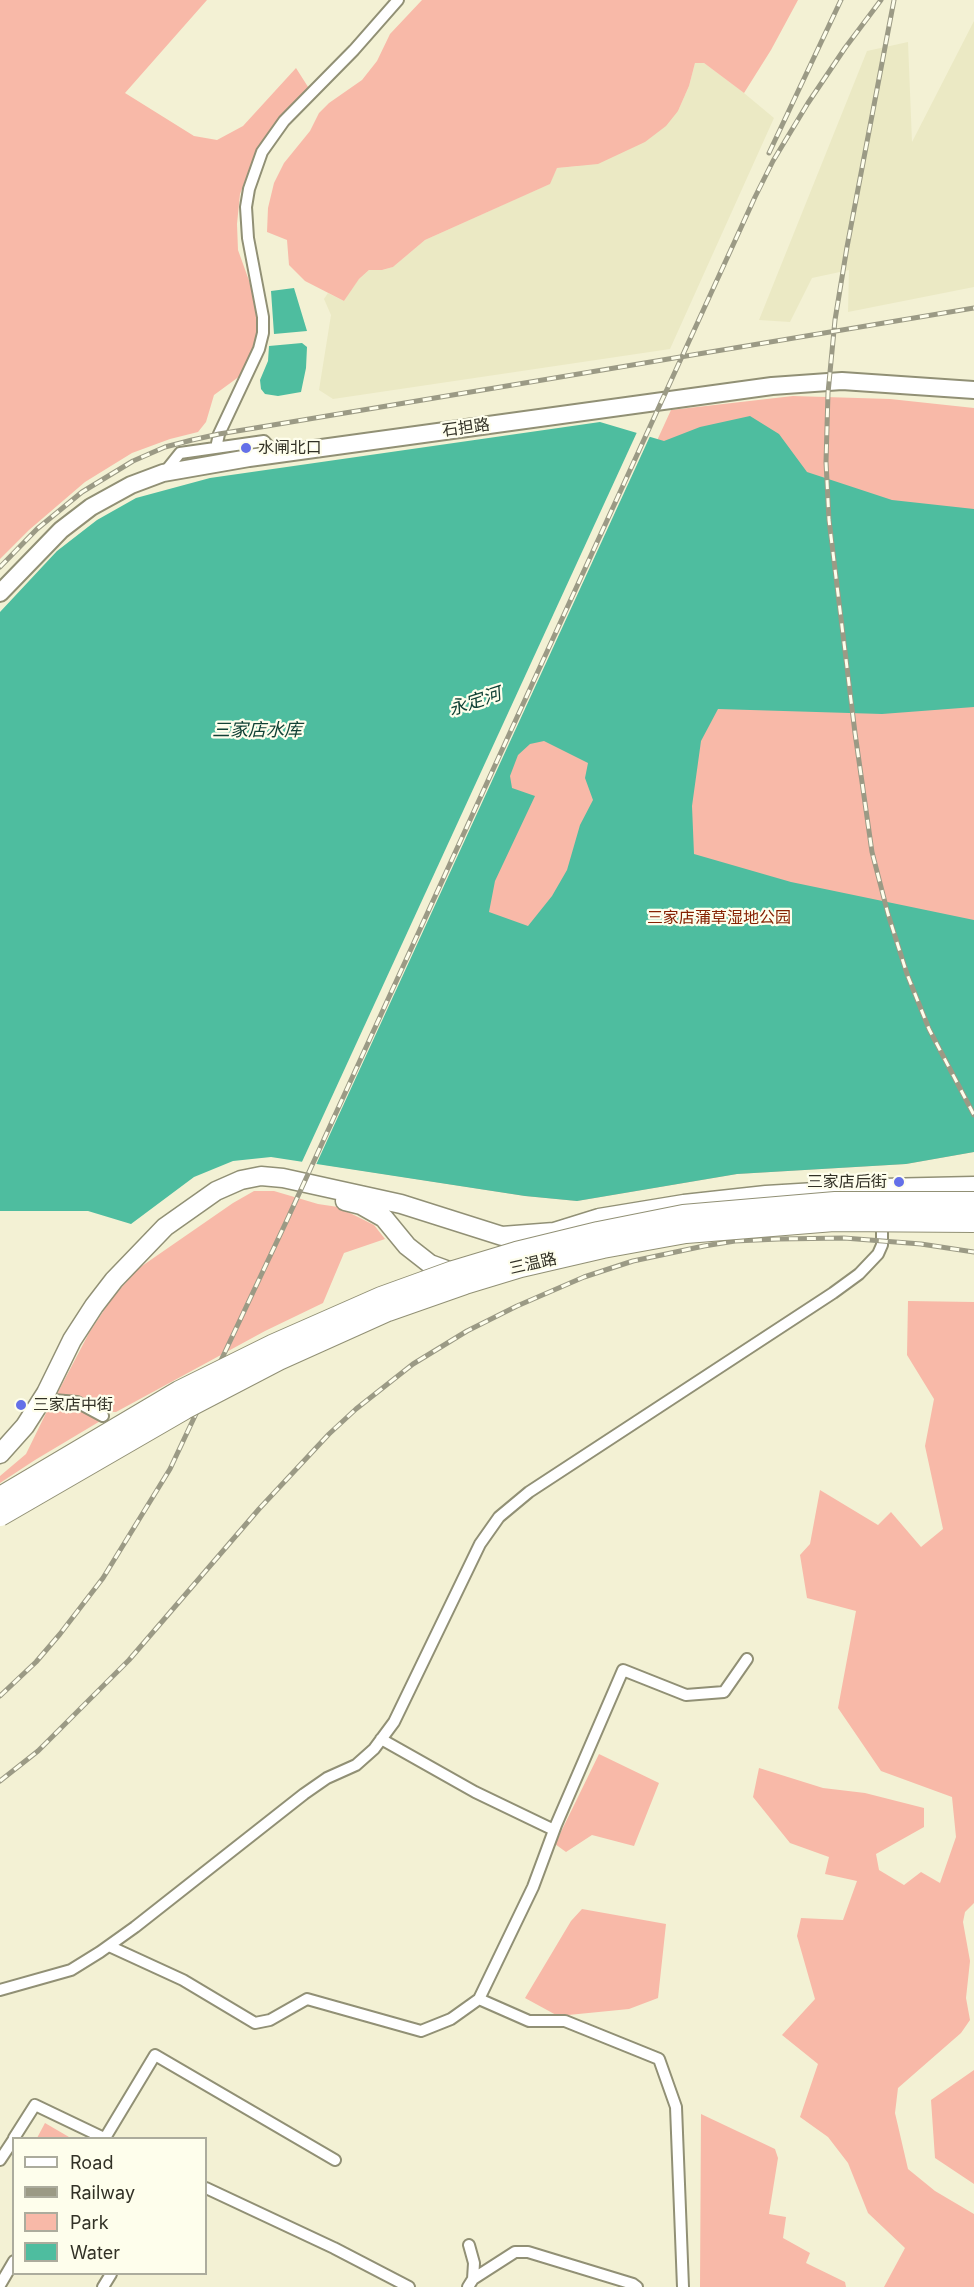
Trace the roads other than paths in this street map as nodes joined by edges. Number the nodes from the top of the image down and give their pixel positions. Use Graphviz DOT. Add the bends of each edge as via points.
graph roads {
  1 [pos="398,0"];
  2 [pos="974,390"];
  3 [pos="216,448"];
  4 [pos="277,455"];
  5 [pos="163,473"];
  6 [pos="0,593"];
  7 [pos="974,1186"];
  8 [pos="882,1188"];
  9 [pos="974,1202"];
  10 [pos="882,1219"];
  11 [pos="974,1221"];
  12 [pos="758,1226"];
  13 [pos="138,1254"];
  14 [pos="521,1267"];
  15 [pos="42,1399"];
  16 [pos="103,1416"];
  17 [pos="0,1454"];
  18 [pos="0,1497"];
  19 [pos="0,1516"];
  20 [pos="747,1659"];
  21 [pos="381,1739"];
  22 [pos="554,1830"];
  23 [pos="109,1946"];
  24 [pos="0,1990"];
  25 [pos="478,1999"];
  26 [pos="85,2134"];
  27 [pos="15,2137"];
  28 [pos="105,2137"];
  29 [pos="12,2142"];
  30 [pos="0,2160"];
  31 [pos="334,2160"];
  32 [pos="207,2188"];
  33 [pos="470,2245"];
  34 [pos="12,2265"];
  35 [pos="471,2283"];
  36 [pos="0,2286"];
  37 [pos="409,2287"];
  38 [pos="637,2287"];
  39 [pos="683,2287"];
  1 -- 3 [label="street" via="284,121 262,152 246,207 264,333"];
  2 -- 4 [label="main road, 石担路" via="842,381 771,386"];
  3 -- 4 [label="street" via="264,441"];
  3 -- 5 [label="street" via="180,453"];
  4 -- 5 [label="main road, 石担路"];
  5 -- 6 [label="main road, 石担路" via="90,507 61,530"];
  7 -- 8 [label="highway, 三温路"];
  8 -- 10 [label="street"];
  8 -- 13 [label="highway, 三温路" via="684,1204 599,1218 554,1232 502,1236 401,1204 261,1176 216,1191 165,1227"];
  9 -- 18 [label="highway, bridge" via="835,1202 683,1215 598,1232 453,1271 272,1344 179,1391"];
  10 -- 11 [label="highway, 三温路"];
  10 -- 12 [label="highway, 三温路"];
  10 -- 21 [label="street" via="882,1245 859,1274 529,1492 498,1518 480,1544 394,1722"];
  11 -- 12 [label="highway, bridge" via="834,1221"];
  12 -- 14 [label="highway, 三温路" via="686,1233"];
  13 -- 14 [label="highway, 三温路" via="219,1199 242,1187 261,1183 361,1205 384,1218 407,1246 430,1264 461,1275 489,1275"];
  13 -- 15 [label="highway, 三温路" via="94,1306"];
  14 -- 19 [label="highway, bridge" via="388,1311 279,1360 185,1408"];
  15 -- 16 [label="street" via="77,1402"];
  15 -- 17 [label="highway, 三温路"];
  20 -- 22 [label="street" via="724,1692 686,1695 623,1670"];
  21 -- 22 [label="street" via="475,1792"];
  21 -- 23 [label="street" via="356,1766 319,1783"];
  22 -- 25 [label="street" via="533,1887"];
  23 -- 24 [label="street" via="71,1970"];
  23 -- 25 [label="street" via="183,1980 255,2023 270,2020 307,1999 422,2031 451,2019"];
  25 -- 39 [label="street" via="529,2021 565,2021 659,2059 676,2107"];
  26 -- 27 [label="street" via="35,2104"];
  28 -- 31 [label="street" via="155,2055"];
  29 -- 30 [label="street"];
  32 -- 37 [label="street"];
  33 -- 35 [label="street" via="474,2263"];
  34 -- 36 [label="street"];
  35 -- 38 [label="street" via="515,2252 528,2252"];
}
